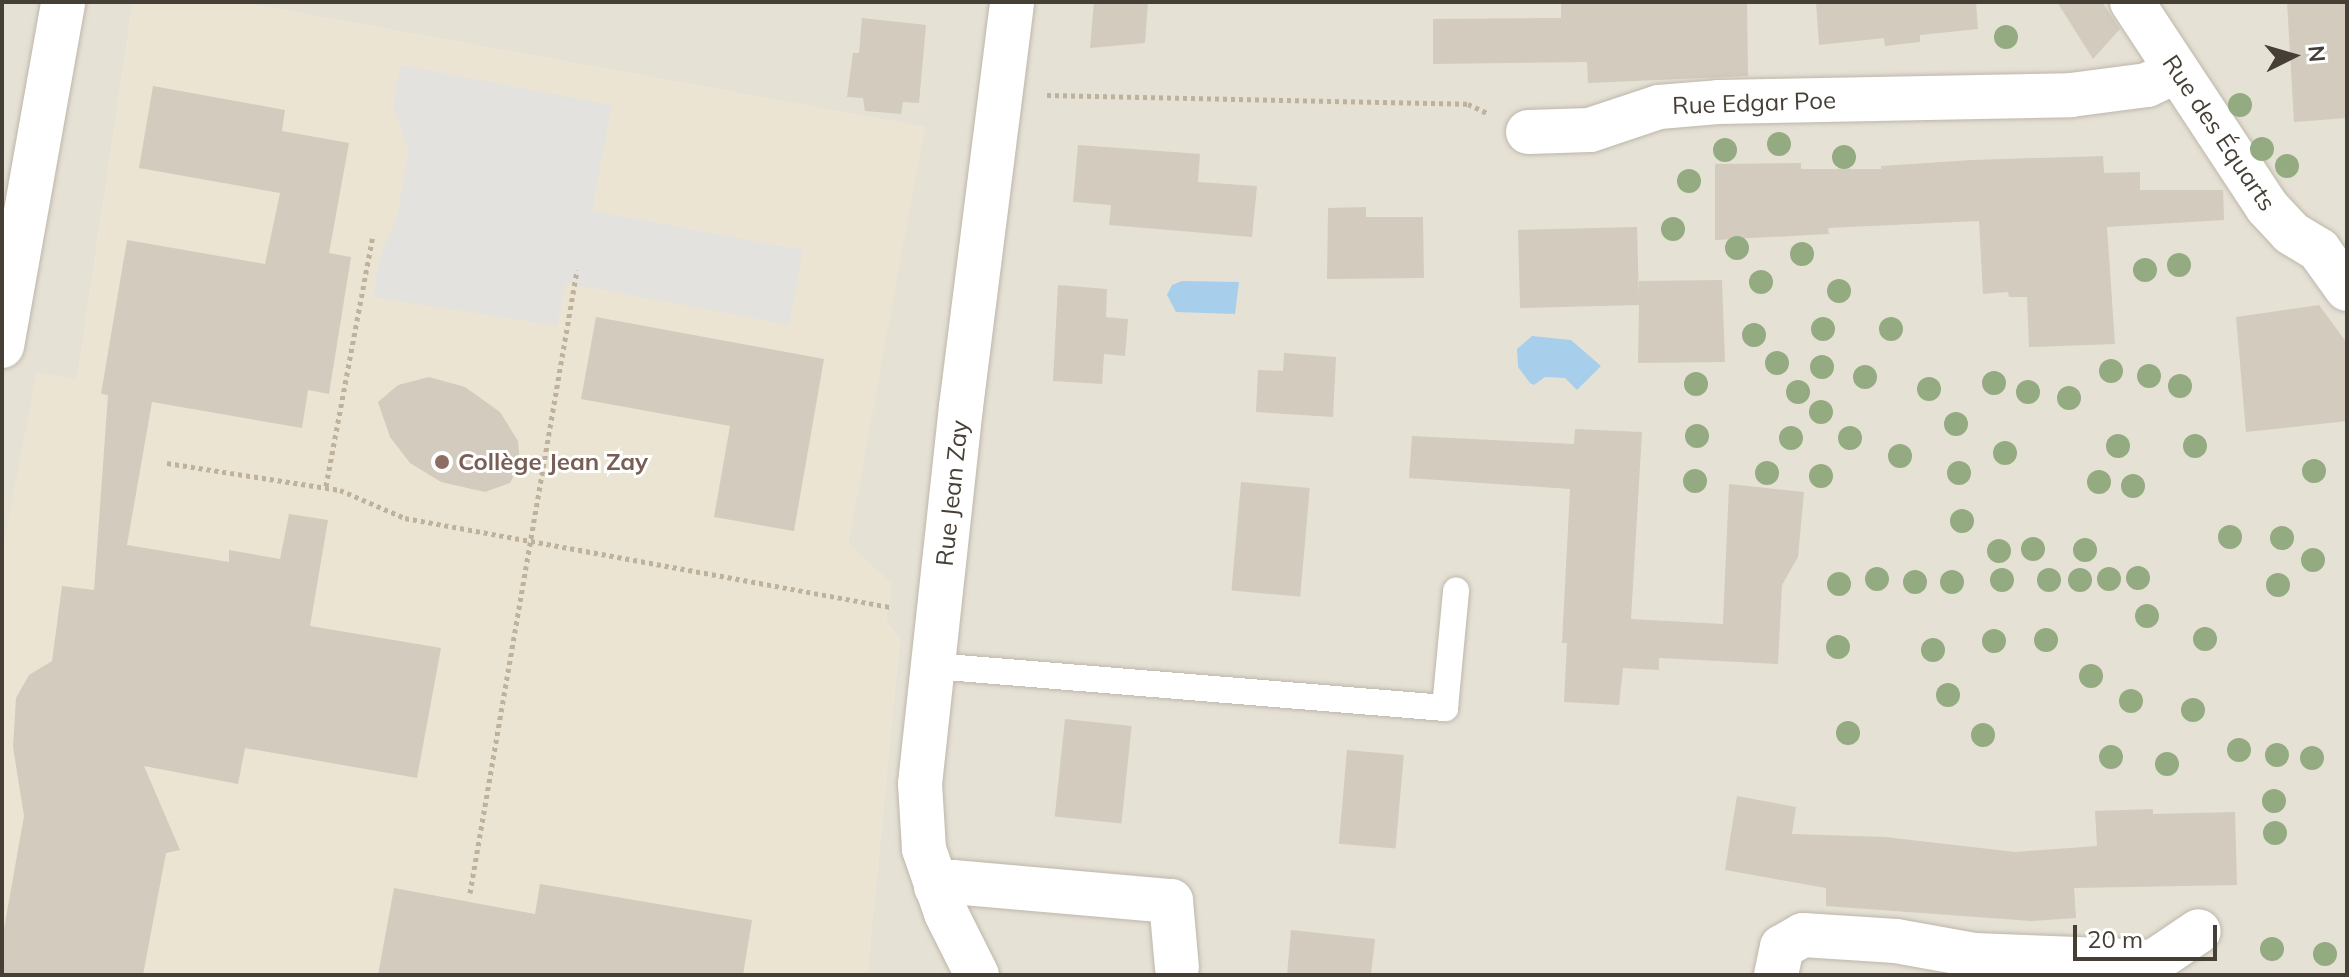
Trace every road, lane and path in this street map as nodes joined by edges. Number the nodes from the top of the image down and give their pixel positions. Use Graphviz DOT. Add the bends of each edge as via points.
graph roads {
  1 [pos="63,2"];
  2 [pos="1012,2"];
  3 [pos="2132,2"];
  4 [pos="2177,71"];
  5 [pos="1002,94"];
  6 [pos="1528,132"];
  7 [pos="373,235"];
  8 [pos="577,270"];
  9 [pos="8,280"];
  10 [pos="2347,289"];
  11 [pos="2,346"];
  12 [pos="167,463"];
  13 [pos="326,486"];
  14 [pos="531,540"];
  15 [pos="1456,591"];
  16 [pos="941,609"];
  17 [pos="934,666"];
  18 [pos="936,887"];
  19 [pos="470,893"];
  20 [pos="2199,931"];
  21 [pos="1177,968"];
  22 [pos="965,971"];
  23 [pos="1776,975"];
  1 -- 9 [label="street"];
  2 -- 5 [label="street, Rue Jean Zay"];
  3 -- 4 [label="street, Rue des Équarts"];
  4 -- 6 [label="street, Rue Edgar Poe" via="2147,85 2071,95 1718,102 1659,107 1590,130"];
  4 -- 10 [label="street, Rue des Équarts" via="2267,207 2291,233 2319,250"];
  5 -- 6 [label="path" via="1468,104"];
  5 -- 16 [label="street, Rue Jean Zay"];
  7 -- 13 [label="path"];
  8 -- 14 [label="path"];
  9 -- 11 [label="street"];
  12 -- 13 [label="path"];
  13 -- 14 [label="path" via="405,518"];
  14 -- 16 [label="path" via="888,606"];
  14 -- 19 [label="path"];
  15 -- 17 [label="lane" via="1445,708"];
  16 -- 17 [label="street, Rue Jean Zay"];
  17 -- 18 [label="street, Rue Jean Zay" via="920,814"];
  18 -- 21 [label="street" via="953,882 1171,901"];
  18 -- 22 [label="street, Rue Jean Zay"];
  20 -- 23 [label="street" via="2153,962 1974,955 1896,941 1803,935 1782,947"];
}
